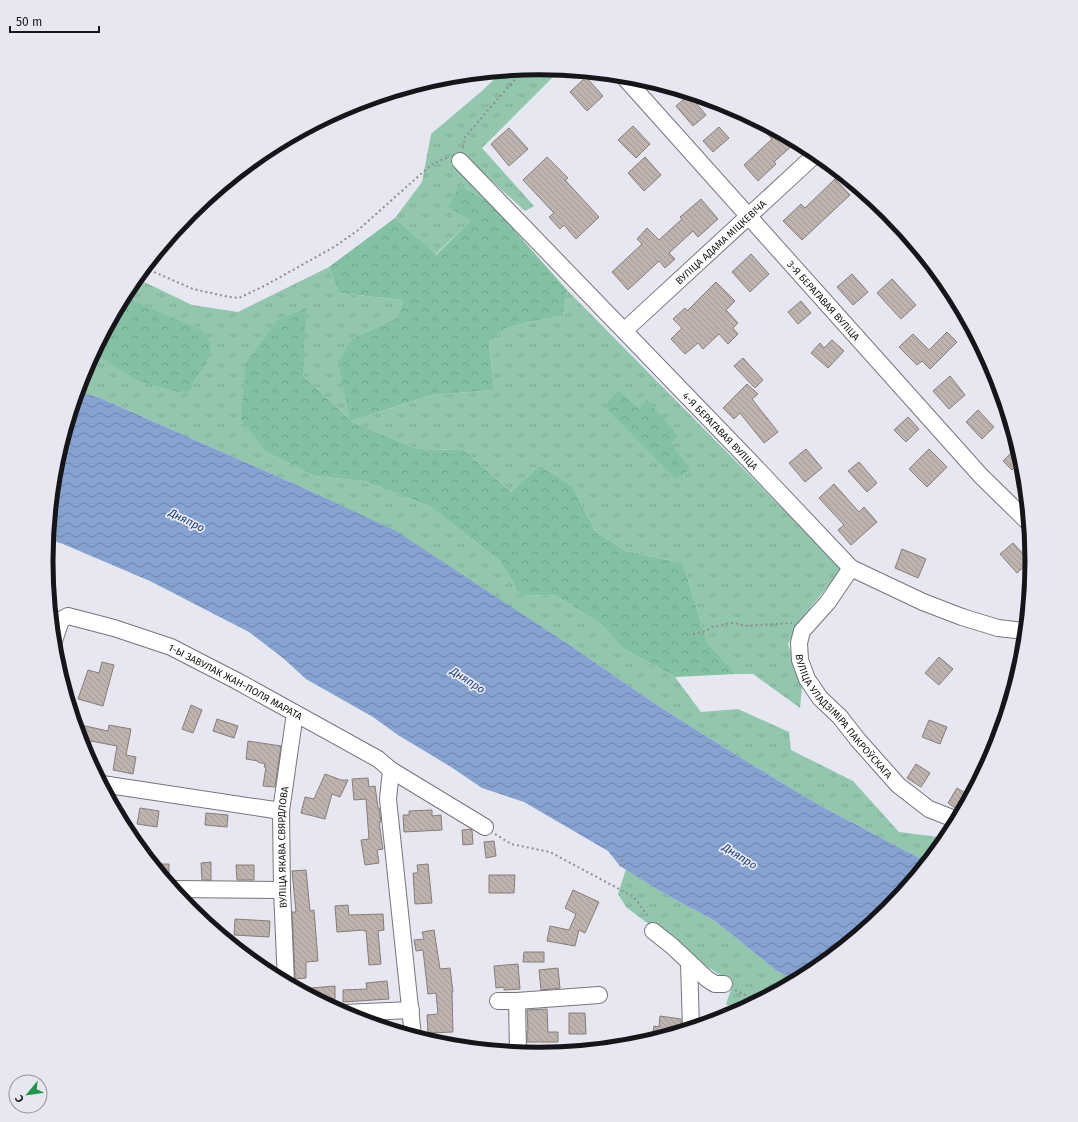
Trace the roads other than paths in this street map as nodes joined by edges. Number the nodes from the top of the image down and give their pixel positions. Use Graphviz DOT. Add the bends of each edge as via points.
graph roads {
  1 [pos="630,83"];
  2 [pos="811,158"];
  3 [pos="460,160"];
  4 [pos="748,216"];
  5 [pos="625,330"];
  6 [pos="1023,517"];
  7 [pos="850,568"];
  8 [pos="58,629"];
  9 [pos="1020,630"];
  10 [pos="295,713"];
  11 [pos="391,770"];
  12 [pos="108,785"];
  13 [pos="281,811"];
  14 [pos="951,818"];
  15 [pos="485,827"];
  16 [pos="182,890"];
  17 [pos="282,890"];
  18 [pos="653,931"];
  19 [pos="690,962"];
  20 [pos="286,976"];
  21 [pos="724,984"];
  22 [pos="599,995"];
  23 [pos="498,1001"];
  24 [pos="517,1001"];
  25 [pos="411,1010"];
  26 [pos="359,1012"];
  27 [pos="691,1022"];
  28 [pos="413,1030"];
  29 [pos="518,1046"];
  1 -- 4 [label="street, 3-Я БЕРАГАВАЯ ВУЛІЦА"];
  2 -- 4 [label="street, ВУЛІЦА АДАМА МІЦКЕВІЧА"];
  3 -- 5 [label="street, 4-Я БЕРАГАВАЯ ВУЛІЦА"];
  4 -- 5 [label="street, ВУЛІЦА АДАМА МІЦКЕВІЧА"];
  4 -- 6 [label="street, 3-Я БЕРАГАВАЯ ВУЛІЦА" via="981,476"];
  5 -- 7 [label="street, 4-Я БЕРАГАВАЯ ВУЛІЦА"];
  7 -- 9 [label="street, 4-Я БЕРАГАВАЯ ВУЛІЦА" via="962,618 998,628"];
  7 -- 14 [label="street, ВУЛІЦА УЛАДЗІМІРА ПАКРОЎСКАГА" via="828,602 802,631 799,643 800,660 807,679 820,698 840,717 898,785 929,808"];
  8 -- 10 [label="street, 1-Ы ЗАВУЛАК ЖАН-ПОЛЯ МАРАТА" via="61,620 68,616 171,647"];
  10 -- 11 [label="street, 1-Ы ЗАВУЛАК ЖАН-ПОЛЯ МАРАТА" via="378,759"];
  10 -- 13 [label="street, ВУЛІЦА ЯКАВА СВЯРДЛОВА"];
  11 -- 15 [label="street, 1-Ы ЗАВУЛАК ЖАН-ПОЛЯ МАРАТА"];
  11 -- 25 [label="street" via="388,799"];
  12 -- 13 [label="street"];
  13 -- 17 [label="street, ВУЛІЦА ЯКАВА СВЯРДЛОВА"];
  16 -- 17 [label="street"];
  17 -- 20 [label="street, ВУЛІЦА ЯКАВА СВЯРДЛОВА"];
  18 -- 19 [label="street"];
  19 -- 21 [label="street" via="707,980 715,984"];
  19 -- 27 [label="street"];
  22 -- 24 [label="street"];
  23 -- 24 [label="street"];
  24 -- 29 [label="street"];
  25 -- 26 [label="street"];
  25 -- 28 [label="street"];
}
